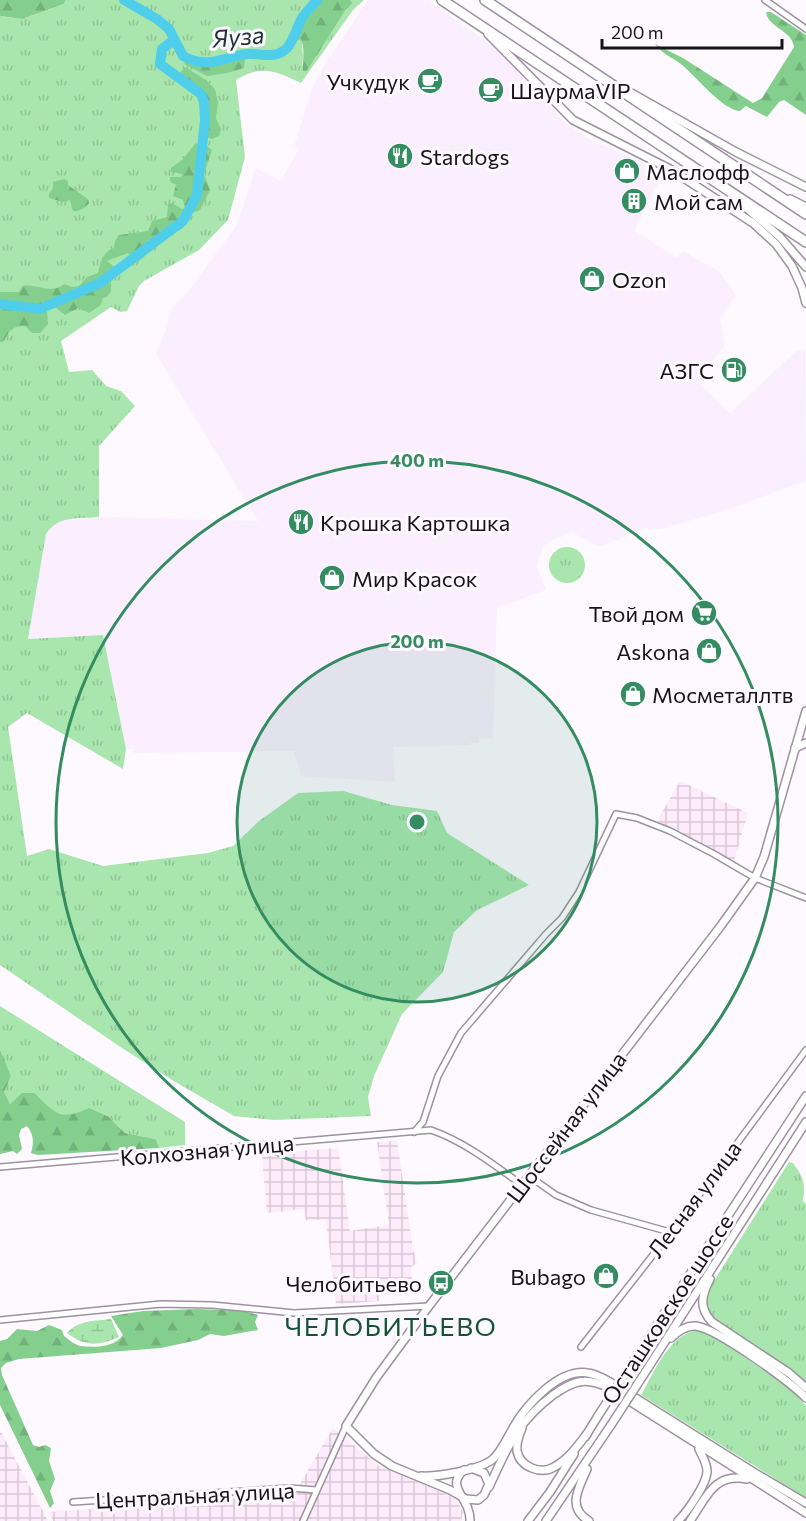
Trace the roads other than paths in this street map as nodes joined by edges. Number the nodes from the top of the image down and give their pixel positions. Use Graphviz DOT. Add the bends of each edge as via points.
graph roads {
  1 [pos="442,0"];
  2 [pos="485,0"];
  3 [pos="765,0"];
  4 [pos="478,25"];
  5 [pos="806,29"];
  6 [pos="587,68"];
  7 [pos="779,172"];
  8 [pos="759,182"];
  9 [pos="806,182"];
  10 [pos="806,187"];
  11 [pos="727,190"];
  12 [pos="806,207"];
  13 [pos="806,214"];
  14 [pos="806,242"];
  15 [pos="776,244"];
  16 [pos="805,266"];
  17 [pos="806,303"];
  18 [pos="806,711"];
  19 [pos="803,721"];
  20 [pos="806,731"];
  21 [pos="806,743"];
  22 [pos="795,748"];
  23 [pos="755,878"];
  24 [pos="806,898"];
  25 [pos="806,1050"];
  26 [pos="806,1096"];
  27 [pos="423,1122"];
  28 [pos="806,1122"];
  29 [pos="431,1130"];
  30 [pos="414,1132"];
  31 [pos="0,1167"];
  32 [pos="530,1176"];
  33 [pos="522,1185"];
  34 [pos="669,1232"];
  35 [pos="722,1253"];
  36 [pos="429,1306"];
  37 [pos="0,1320"];
  38 [pos="581,1347"];
  39 [pos="648,1368"];
  40 [pos="806,1388"];
  41 [pos="806,1398"];
  42 [pos="539,1405"];
  43 [pos="346,1426"];
  44 [pos="587,1434"];
  45 [pos="599,1444"];
  46 [pos="698,1446"];
  47 [pos="469,1468"];
  48 [pos="399,1469"];
  49 [pos="751,1480"];
  50 [pos="316,1490"];
  51 [pos="487,1492"];
  52 [pos="462,1497"];
  53 [pos="73,1502"];
  54 [pos="806,1503"];
  55 [pos="806,1513"];
  56 [pos="303,1521"];
  57 [pos="470,1521"];
  58 [pos="528,1521"];
  59 [pos="546,1521"];
  60 [pos="589,1521"];
  61 [pos="678,1521"];
  62 [pos="690,1521"];
  1 -- 4 [label="highway"];
  2 -- 6 [label="highway"];
  3 -- 5 [label="street"];
  4 -- 11 [label="highway"];
  4 -- 15 [label="street" via="573,120 670,169 753,223"];
  6 -- 7 [label="street"];
  6 -- 8 [label="highway"];
  7 -- 9 [label="street"];
  7 -- 10 [label="street"];
  8 -- 12 [label="street"];
  8 -- 13 [label="highway"];
  11 -- 14 [label="highway"];
  11 -- 16 [label="street" via="780,237"];
  15 -- 16 [label="street"];
  15 -- 17 [label="street" via="792,266"];
  18 -- 19 [label="street, Шоссейная улица"];
  19 -- 20 [label="street"];
  19 -- 22 [label="street, Шоссейная улица"];
  21 -- 22 [label="street"];
  22 -- 23 [label="street, Шоссейная улица"];
  23 -- 24 [label="street"];
  23 -- 27 [label="street" via="670,831 616,814 579,892 562,918 461,1033 438,1076"];
  23 -- 32 [label="street, Шоссейная улица"];
  25 -- 34 [label="street, Лесная улица"];
  26 -- 44 [label="street, Осташковское шоссе, bridge"];
  27 -- 29 [label="street"];
  27 -- 30 [label="street"];
  28 -- 35 [label="street, Осташковское шоссе"];
  29 -- 30 [label="street, Колхозная улица"];
  29 -- 33 [label="street, Колхозная улица" via="466,1146"];
  30 -- 31 [label="street, Колхозная улица"];
  32 -- 33 [label="street, Шоссейная улица"];
  32 -- 34 [label="street" via="556,1195 591,1210"];
  33 -- 36 [label="street, Шоссейная улица"];
  34 -- 38 [label="street, Лесная улица"];
  35 -- 39 [label="street, Осташковское шоссе"];
  35 -- 40 [label="street" via="704,1290 706,1316"];
  36 -- 37 [label="street" via="294,1313 161,1304"];
  36 -- 43 [label="street, Шоссейная улица"];
  39 -- 41 [label="street" via="678,1332 700,1327 767,1367"];
  39 -- 45 [label="street, Осташковское шоссе, bridge"];
  42 -- 44 [label="street" via="524,1424 517,1449 531,1468 555,1467"];
  42 -- 46 [label="street" via="576,1382 592,1381"];
  42 -- 51 [label="street" via="514,1434"];
  43 -- 48 [label="street" via="374,1454"];
  43 -- 50 [label="street, Шоссейная улица"];
  44 -- 58 [label="street, Осташковское шоссе"];
  45 -- 59 [label="street, Осташковское шоссе"];
  45 -- 60 [label="street" via="575,1498 578,1512"];
  46 -- 49 [label="street"];
  46 -- 61 [label="street" via="707,1475"];
  47 -- 48 [label="street" via="429,1476"];
  47 -- 51 [label="street" via="487,1476"];
  47 -- 52 [label="street" via="456,1481"];
  47 -- 54 [label="street" via="497,1456 520,1416 551,1385 571,1374 589,1373 610,1382"];
  48 -- 52 [label="street"];
  49 -- 55 [label="street"];
  49 -- 62 [label="street" via="735,1477 718,1482"];
  50 -- 53 [label="street, Центральная улица" via="290,1488"];
  50 -- 56 [label="street, Шоссейная улица"];
  51 -- 52 [label="street" via="478,1500"];
  52 -- 57 [label="street" via="469,1508"];
}
